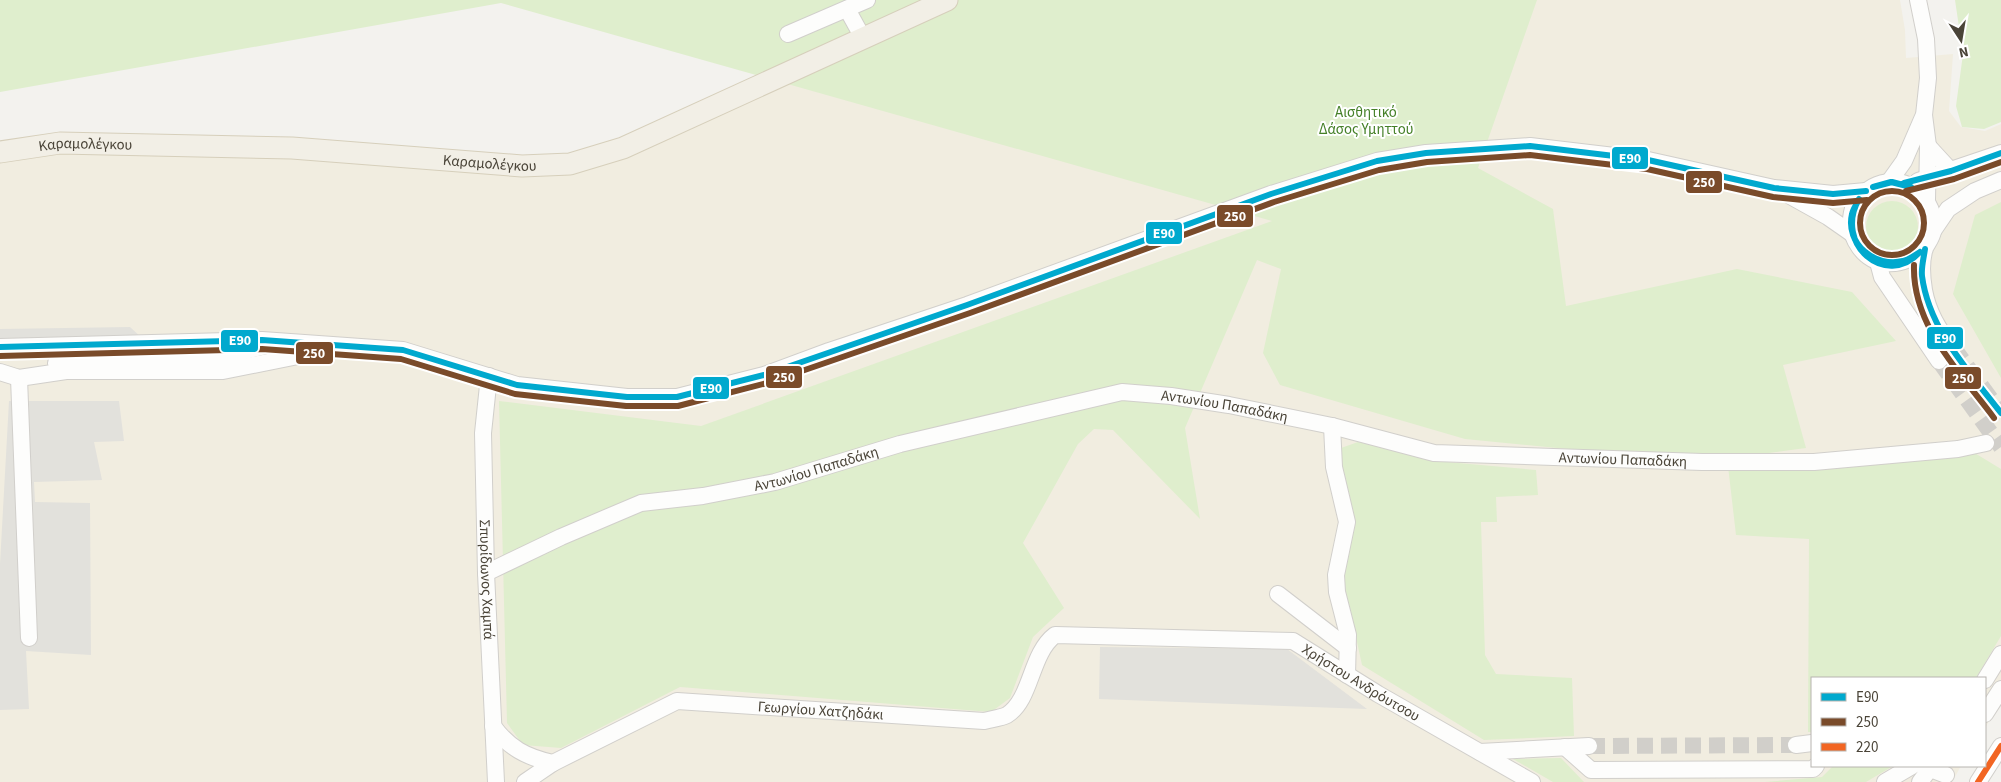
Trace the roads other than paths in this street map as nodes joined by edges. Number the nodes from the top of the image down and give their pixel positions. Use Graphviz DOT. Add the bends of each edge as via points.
graph roads {
  1 [pos="867,0"];
  2 [pos="948,0"];
  3 [pos="1918,0"];
  4 [pos="847,8"];
  5 [pos="788,34"];
  6 [pos="862,38"];
  7 [pos="1924,115"];
  8 [pos="1928,146"];
  9 [pos="0,152"];
  10 [pos="2001,153"];
  11 [pos="1951,171"];
  12 [pos="1926,179"];
  13 [pos="2001,180"];
  14 [pos="1897,183"];
  15 [pos="1774,188"];
  16 [pos="1866,191"];
  17 [pos="1926,199"];
  18 [pos="1933,231"];
  19 [pos="1852,233"];
  20 [pos="1925,249"];
  21 [pos="1878,262"];
  22 [pos="285,341"];
  23 [pos="0,347"];
  24 [pos="347,347"];
  25 [pos="1953,347"];
  26 [pos="1939,361"];
  27 [pos="0,372"];
  28 [pos="489,376"];
  29 [pos="20,378"];
  30 [pos="1332,426"];
  31 [pos="1986,443"];
  32 [pos="486,574"];
  33 [pos="1278,594"];
  34 [pos="1054,634"];
  35 [pos="29,638"];
  36 [pos="1348,648"];
  37 [pos="2001,654"];
  38 [pos="1348,675"];
  39 [pos="1986,678"];
  40 [pos="2001,689"];
  41 [pos="1986,712"];
  42 [pos="493,726"];
  43 [pos="1811,743"];
  44 [pos="1796,745"];
  45 [pos="1589,746"];
  46 [pos="2001,746"];
  47 [pos="1565,747"];
  48 [pos="1480,752"];
  49 [pos="553,763"];
  50 [pos="1815,767"];
  51 [pos="1910,767"];
  52 [pos="1928,767"];
  53 [pos="1930,767"];
  54 [pos="1947,774"];
  55 [pos="1989,777"];
  56 [pos="535,779"];
  57 [pos="496,782"];
  58 [pos="1532,782"];
  59 [pos="1885,782"];
  60 [pos="1920,782"];
  1 -- 4 [label="street"];
  2 -- 6 [label="main road, Καραμολέγκου"];
  3 -- 7 [label="street" via="1926,39 1928,78"];
  4 -- 5 [label="street"];
  4 -- 6 [label="street"];
  6 -- 9 [label="main road, Καραμολέγκου" via="623,148 570,164 522,166 292,148 60,143"];
  7 -- 8 [label="street"];
  7 -- 14 [label="street"];
  8 -- 11 [label="street"];
  8 -- 12 [label="street"];
  10 -- 11 [label="street"];
  11 -- 12 [label="street"];
  12 -- 14 [label="street"];
  12 -- 17 [label="street"];
  13 -- 18 [label="street" via="1975,191 1948,209"];
  14 -- 16 [label="street" via="1877,184"];
  14 -- 17 [label="street" via="1917,190"];
  15 -- 16 [label="street" via="1833,194"];
  15 -- 19 [label="street" via="1828,216"];
  15 -- 28 [label="street" via="1648,160 1539,147 1426,153 1377,161 1271,194 764,376 697,393 677,397 627,397 517,385"];
  16 -- 19 [label="street" via="1853,210"];
  17 -- 18 [label="street" via="1933,214"];
  18 -- 20 [label="street"];
  19 -- 21 [label="street" via="1856,255"];
  20 -- 21 [label="street" via="1911,260 1895,265"];
  20 -- 25 [label="street" via="1922,274 1931,314"];
  21 -- 26 [label="street" via="1882,277"];
  22 -- 23 [label="street"];
  22 -- 24 [label="street"];
  22 -- 29 [label="street" via="221,357 77,360 56,363"];
  24 -- 28 [label="street" via="404,350"];
  24 -- 29 [label="street" via="223,371 66,372"];
  27 -- 29 [label="street"];
  28 -- 32 [label="street, Σπυρίδωνος Χαμπά" via="483,433"];
  29 -- 35 [label="street"];
  30 -- 31 [label="street, Αντωνίου Παπαδάκη" via="1434,454 1702,462 1814,462 1958,449"];
  30 -- 32 [label="street, Αντωνίου Παπαδάκη" via="1229,405 1122,392 900,444 775,482 703,496 641,503"];
  30 -- 36 [label="street" via="1334,467 1347,522 1336,575"];
  32 -- 42 [label="street, Σπυρίδωνος Χαμπά"];
  33 -- 36 [label="street"];
  34 -- 38 [label="street, Χρήστου Ανδρόυτσου" via="1293,641"];
  34 -- 49 [label="street, Γεωργίου Χατζηδάκι" via="1044,643 1021,698 1007,714 984,721 677,701"];
  36 -- 38 [label="street"];
  37 -- 39 [label="street"];
  38 -- 48 [label="street, Χρήστου Ανδρόυτσου"];
  40 -- 41 [label="street"];
  42 -- 49 [label="street" via="504,741 519,752"];
  42 -- 57 [label="street, Σπυρίδωνος Χαμπά"];
  43 -- 44 [label="street"];
  45 -- 47 [label="street"];
  46 -- 55 [label="street"];
  47 -- 48 [label="street"];
  47 -- 50 [label="street" via="1592,770"];
  48 -- 58 [label="street, Χρήστου Ανδρόυτσου"];
  49 -- 56 [label="street, Γεωργίου Χατζηδάκι"];
  51 -- 59 [label="street"];
  52 -- 60 [label="street"];
  53 -- 54 [label="street"];
}
